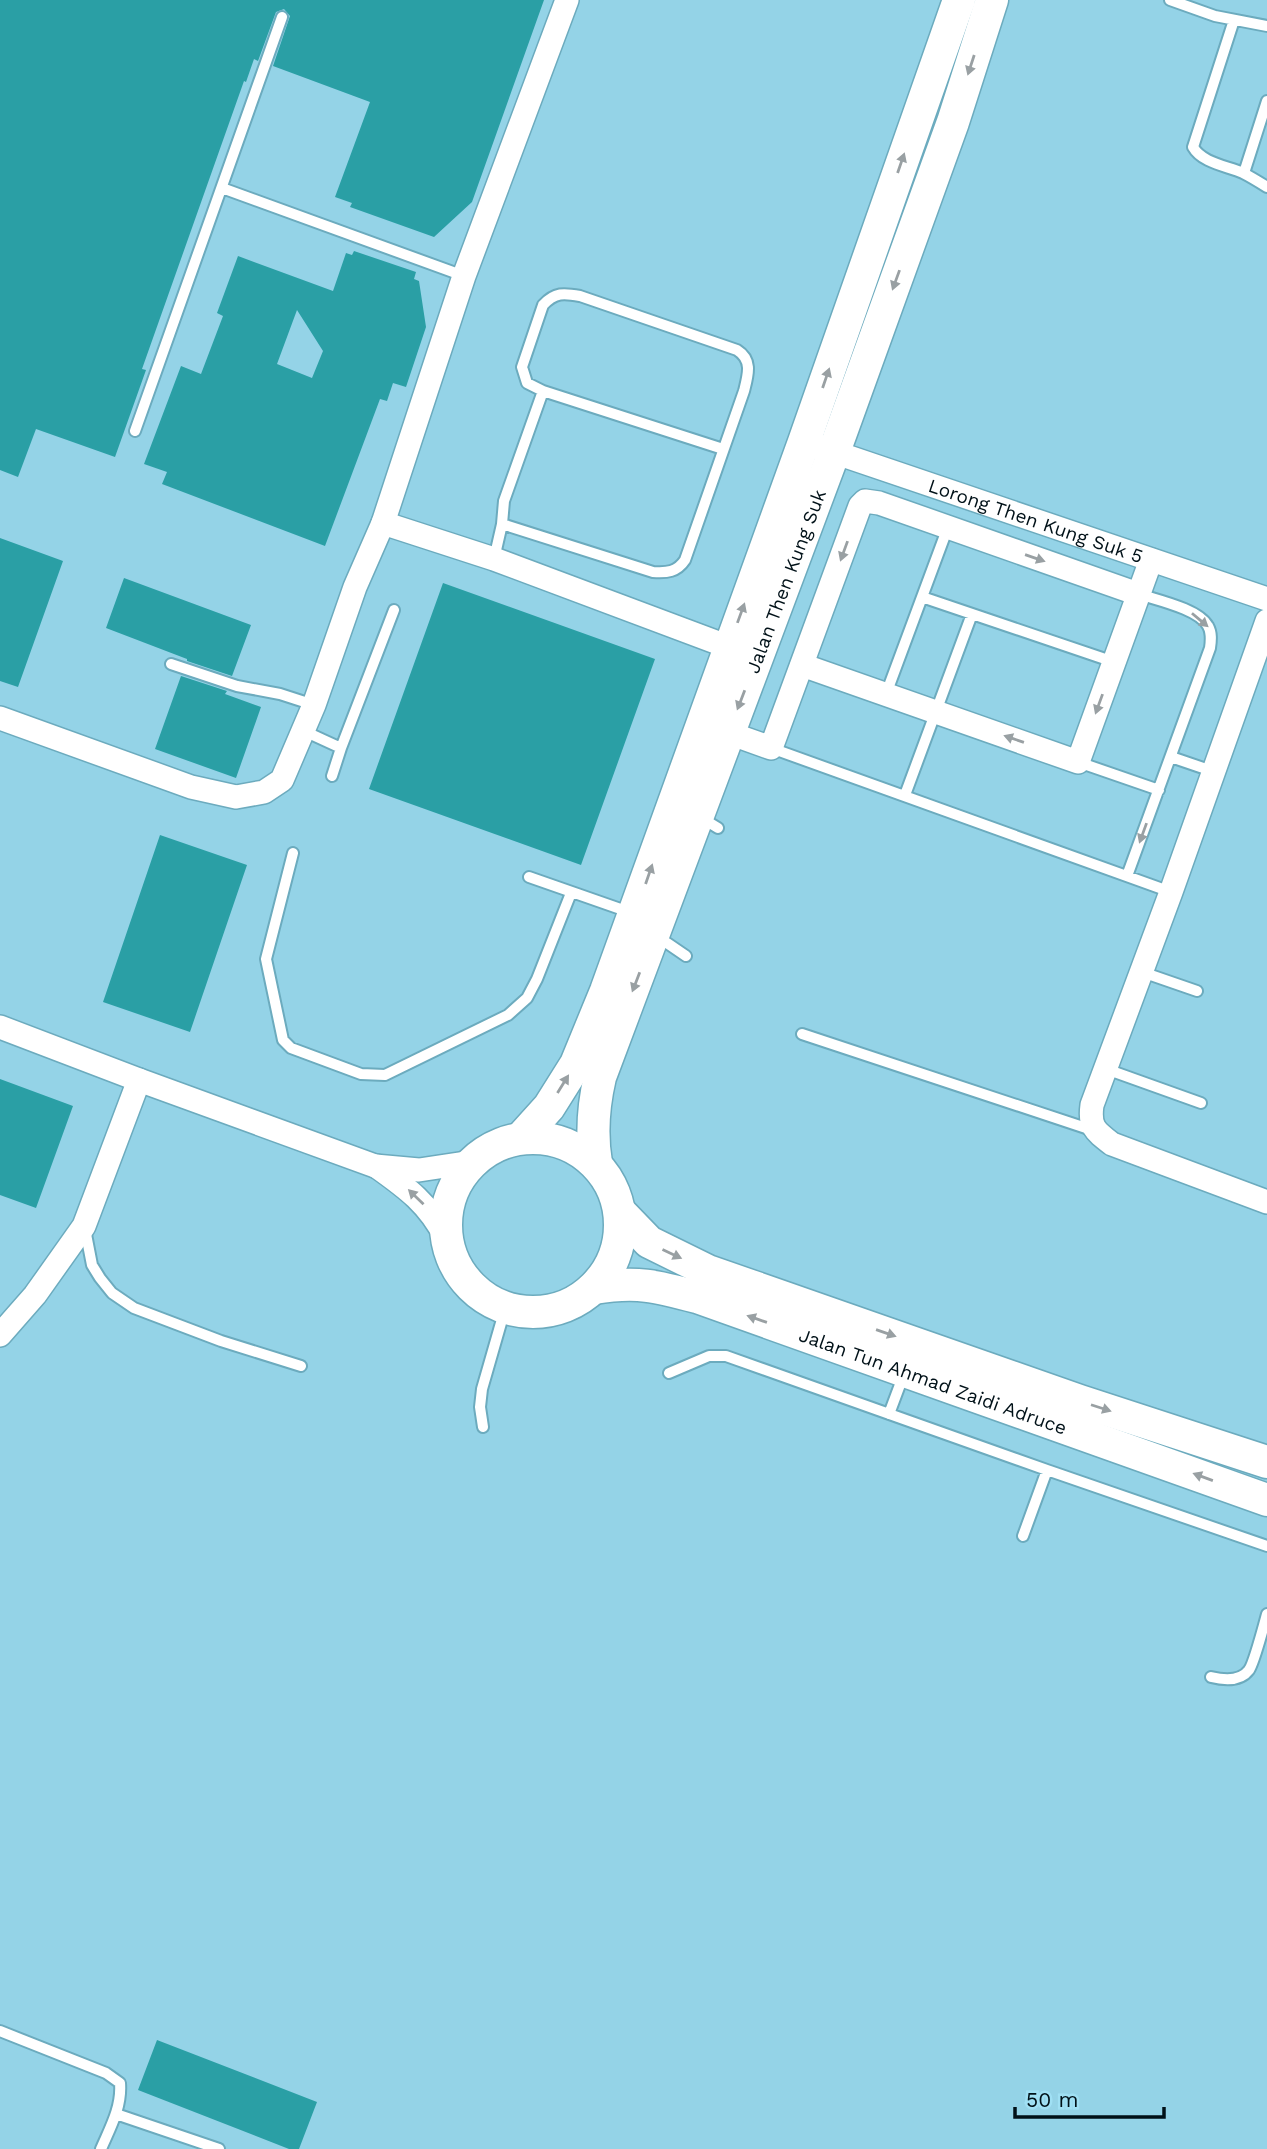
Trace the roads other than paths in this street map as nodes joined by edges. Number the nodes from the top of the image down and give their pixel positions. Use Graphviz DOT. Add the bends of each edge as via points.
graph roads {
  1 [pos="567,0"];
  2 [pos="958,0"];
  3 [pos="992,0"];
  4 [pos="1170,0"];
  5 [pos="282,18"];
  6 [pos="1234,20"];
  7 [pos="1267,26"];
  8 [pos="1267,101"];
  9 [pos="1244,173"];
  10 [pos="1267,187"];
  11 [pos="222,188"];
  12 [pos="464,276"];
  13 [pos="543,391"];
  14 [pos="135,431"];
  15 [pos="804,442"];
  16 [pos="723,449"];
  17 [pos="834,452"];
  18 [pos="1017,515"];
  19 [pos="383,523"];
  20 [pos="502,524"];
  21 [pos="948,527"];
  22 [pos="1004,547"];
  23 [pos="494,559"];
  24 [pos="1151,560"];
  25 [pos="1138,594"];
  26 [pos="922,597"];
  27 [pos="1267,599"];
  28 [pos="394,610"];
  29 [pos="972,614"];
  30 [pos="1267,621"];
  31 [pos="729,648"];
  32 [pos="1114,662"];
  33 [pos="171,664"];
  34 [pos="802,665"];
  35 [pos="886,694"];
  36 [pos="314,705"];
  37 [pos="936,712"];
  38 [pos="0,718"];
  39 [pos="303,731"];
  40 [pos="729,733"];
  41 [pos="341,748"];
  42 [pos="771,748"];
  43 [pos="1171,757"];
  44 [pos="1078,762"];
  45 [pos="1215,772"];
  46 [pos="332,776"];
  47 [pos="1159,790"];
  48 [pos="905,795"];
  49 [pos="293,853"];
  50 [pos="1127,876"];
  51 [pos="529,877"];
  52 [pos="1171,892"];
  53 [pos="570,893"];
  54 [pos="644,926"];
  55 [pos="686,957"];
  56 [pos="1142,972"];
  57 [pos="1197,991"];
  58 [pos="0,1027"];
  59 [pos="802,1034"];
  60 [pos="1106,1069"];
  61 [pos="139,1080"];
  62 [pos="1201,1103"];
  63 [pos="1095,1131"];
  64 [pos="521,1138"];
  65 [pos="472,1162"];
  66 [pos="596,1163"];
  67 [pos="375,1166"];
  68 [pos="1267,1202"];
  69 [pos="620,1212"];
  70 [pos="84,1226"];
  71 [pos="446,1238"];
  72 [pos="594,1288"];
  73 [pos="505,1308"];
  74 [pos="0,1335"];
  75 [pos="301,1366"];
  76 [pos="905,1371"];
  77 [pos="669,1373"];
  78 [pos="889,1414"];
  79 [pos="483,1427"];
  80 [pos="1267,1462"];
  81 [pos="1046,1470"];
  82 [pos="1267,1500"];
  83 [pos="1023,1536"];
  84 [pos="1267,1546"];
  85 [pos="1267,1614"];
  86 [pos="1211,1677"];
  87 [pos="0,2031"];
  88 [pos="116,2114"];
  89 [pos="102,2149"];
  90 [pos="219,2149"];
  1 -- 12 [label="street"];
  15 -- 2 [label="street, Jalan Then Kung Suk, one-way"];
  3 -- 17 [label="street, Jalan Then Kung Suk, one-way"];
  4 -- 6 [label="lane"];
  5 -- 11 [label="lane"];
  6 -- 7 [label="lane"];
  6 -- 9 [label="lane" via="1193,147 1203,157"];
  8 -- 9 [label="lane"];
  9 -- 10 [label="lane"];
  11 -- 12 [label="lane"];
  11 -- 14 [label="lane"];
  12 -- 19 [label="street"];
  13 -- 16 [label="lane"];
  13 -- 16 [label="lane" via="527,383 522,367 543,305 562,293 580,296 744,354 746,381"];
  13 -- 20 [label="lane" via="504,501"];
  15 -- 17 [label="street, Lorong Then Kung Suk 5"];
  31 -- 15 [label="street, Jalan Then Kung Suk, one-way"];
  16 -- 20 [label="lane" via="685,560 671,572 653,572"];
  17 -- 18 [label="street, Lorong Then Kung Suk 5"];
  17 -- 40 [label="street, Jalan Then Kung Suk, one-way"];
  18 -- 22 [label="street"];
  18 -- 24 [label="street, Lorong Then Kung Suk 5"];
  19 -- 23 [label="street"];
  19 -- 36 [label="street"];
  20 -- 23 [label="lane"];
  21 -- 22 [label="street"];
  21 -- 26 [label="lane"];
  21 -- 34 [label="street, one-way" via="865,501"];
  22 -- 25 [label="street, one-way"];
  23 -- 31 [label="street"];
  24 -- 25 [label="street"];
  24 -- 27 [label="street, Lorong Then Kung Suk 5"];
  25 -- 32 [label="street"];
  25 -- 43 [label="lane, one-way" via="1195,614 1210,629 1210,648"];
  26 -- 29 [label="lane"];
  26 -- 35 [label="lane"];
  28 -- 41 [label="lane"];
  29 -- 32 [label="lane"];
  29 -- 37 [label="lane"];
  30 -- 45 [label="street"];
  54 -- 31 [label="street, Jalan Then Kung Suk, one-way"];
  32 -- 44 [label="street, one-way"];
  33 -- 36 [label="lane" via="237,687"];
  34 -- 35 [label="street"];
  34 -- 42 [label="street"];
  35 -- 37 [label="street"];
  36 -- 39 [label="street"];
  44 -- 37 [label="street, one-way"];
  37 -- 48 [label="lane"];
  38 -- 39 [label="street" via="191,787 236,797 264,792 282,780"];
  39 -- 41 [label="lane"];
  40 -- 42 [label="street"];
  40 -- 54 [label="street, Jalan Then Kung Suk" via="708,822"];
  41 -- 46 [label="lane"];
  42 -- 48 [label="lane"];
  43 -- 45 [label="lane"];
  43 -- 47 [label="lane"];
  44 -- 47 [label="lane"];
  45 -- 52 [label="street"];
  47 -- 50 [label="lane, one-way"];
  48 -- 50 [label="lane"];
  49 -- 53 [label="lane" via="266,959 283,1040 290,1048 360,1073 385,1074 508,1015 527,998 537,979"];
  50 -- 52 [label="lane"];
  51 -- 53 [label="lane"];
  52 -- 56 [label="street"];
  53 -- 54 [label="lane"];
  54 -- 55 [label="lane"];
  64 -- 54 [label="street, Jalan Then Kung Suk, one-way" via="549,1107 576,1064 606,992"];
  54 -- 66 [label="street, Jalan Then Kung Suk, one-way" via="593,1105"];
  56 -- 57 [label="lane"];
  56 -- 60 [label="street"];
  58 -- 61 [label="street"];
  59 -- 63 [label="lane"];
  60 -- 62 [label="lane"];
  60 -- 63 [label="street" via="1092,1105"];
  61 -- 67 [label="street"];
  61 -- 70 [label="street"];
  63 -- 68 [label="street" via="1112,1144"];
  64 -- 65 [label="street" via="495,1146"];
  64 -- 66 [label="street" via="562,1141"];
  65 -- 67 [label="street" via="419,1170"];
  65 -- 71 [label="street" via="456,1184 447,1210"];
  66 -- 69 [label="street" via="612,1185"];
  71 -- 67 [label="street, one-way" via="425,1205"];
  69 -- 72 [label="street" via="620,1240 611,1266"];
  69 -- 80 [label="street, Jalan Tun Ahmad Zaidi Adruce, one-way" via="649,1242 708,1270"];
  70 -- 74 [label="street"];
  70 -- 75 [label="lane" via="92,1265 112,1293 134,1308"];
  71 -- 73 [label="street" via="466,1282"];
  72 -- 73 [label="street" via="553,1311"];
  76 -- 72 [label="street, Jalan Tun Ahmad Zaidi Adruce, one-way" via="696,1297 650,1285"];
  73 -- 79 [label="lane" via="482,1389"];
  76 -- 78 [label="lane"];
  82 -- 76 [label="street, Jalan Tun Ahmad Zaidi Adruce, one-way"];
  77 -- 78 [label="lane" via="709,1356 726,1356"];
  78 -- 81 [label="lane"];
  81 -- 83 [label="lane"];
  81 -- 84 [label="lane"];
  85 -- 86 [label="lane" via="1249,1670 1238,1678"];
  87 -- 88 [label="lane" via="114,2077 121,2095"];
  88 -- 89 [label="lane"];
  88 -- 90 [label="lane"];
}
